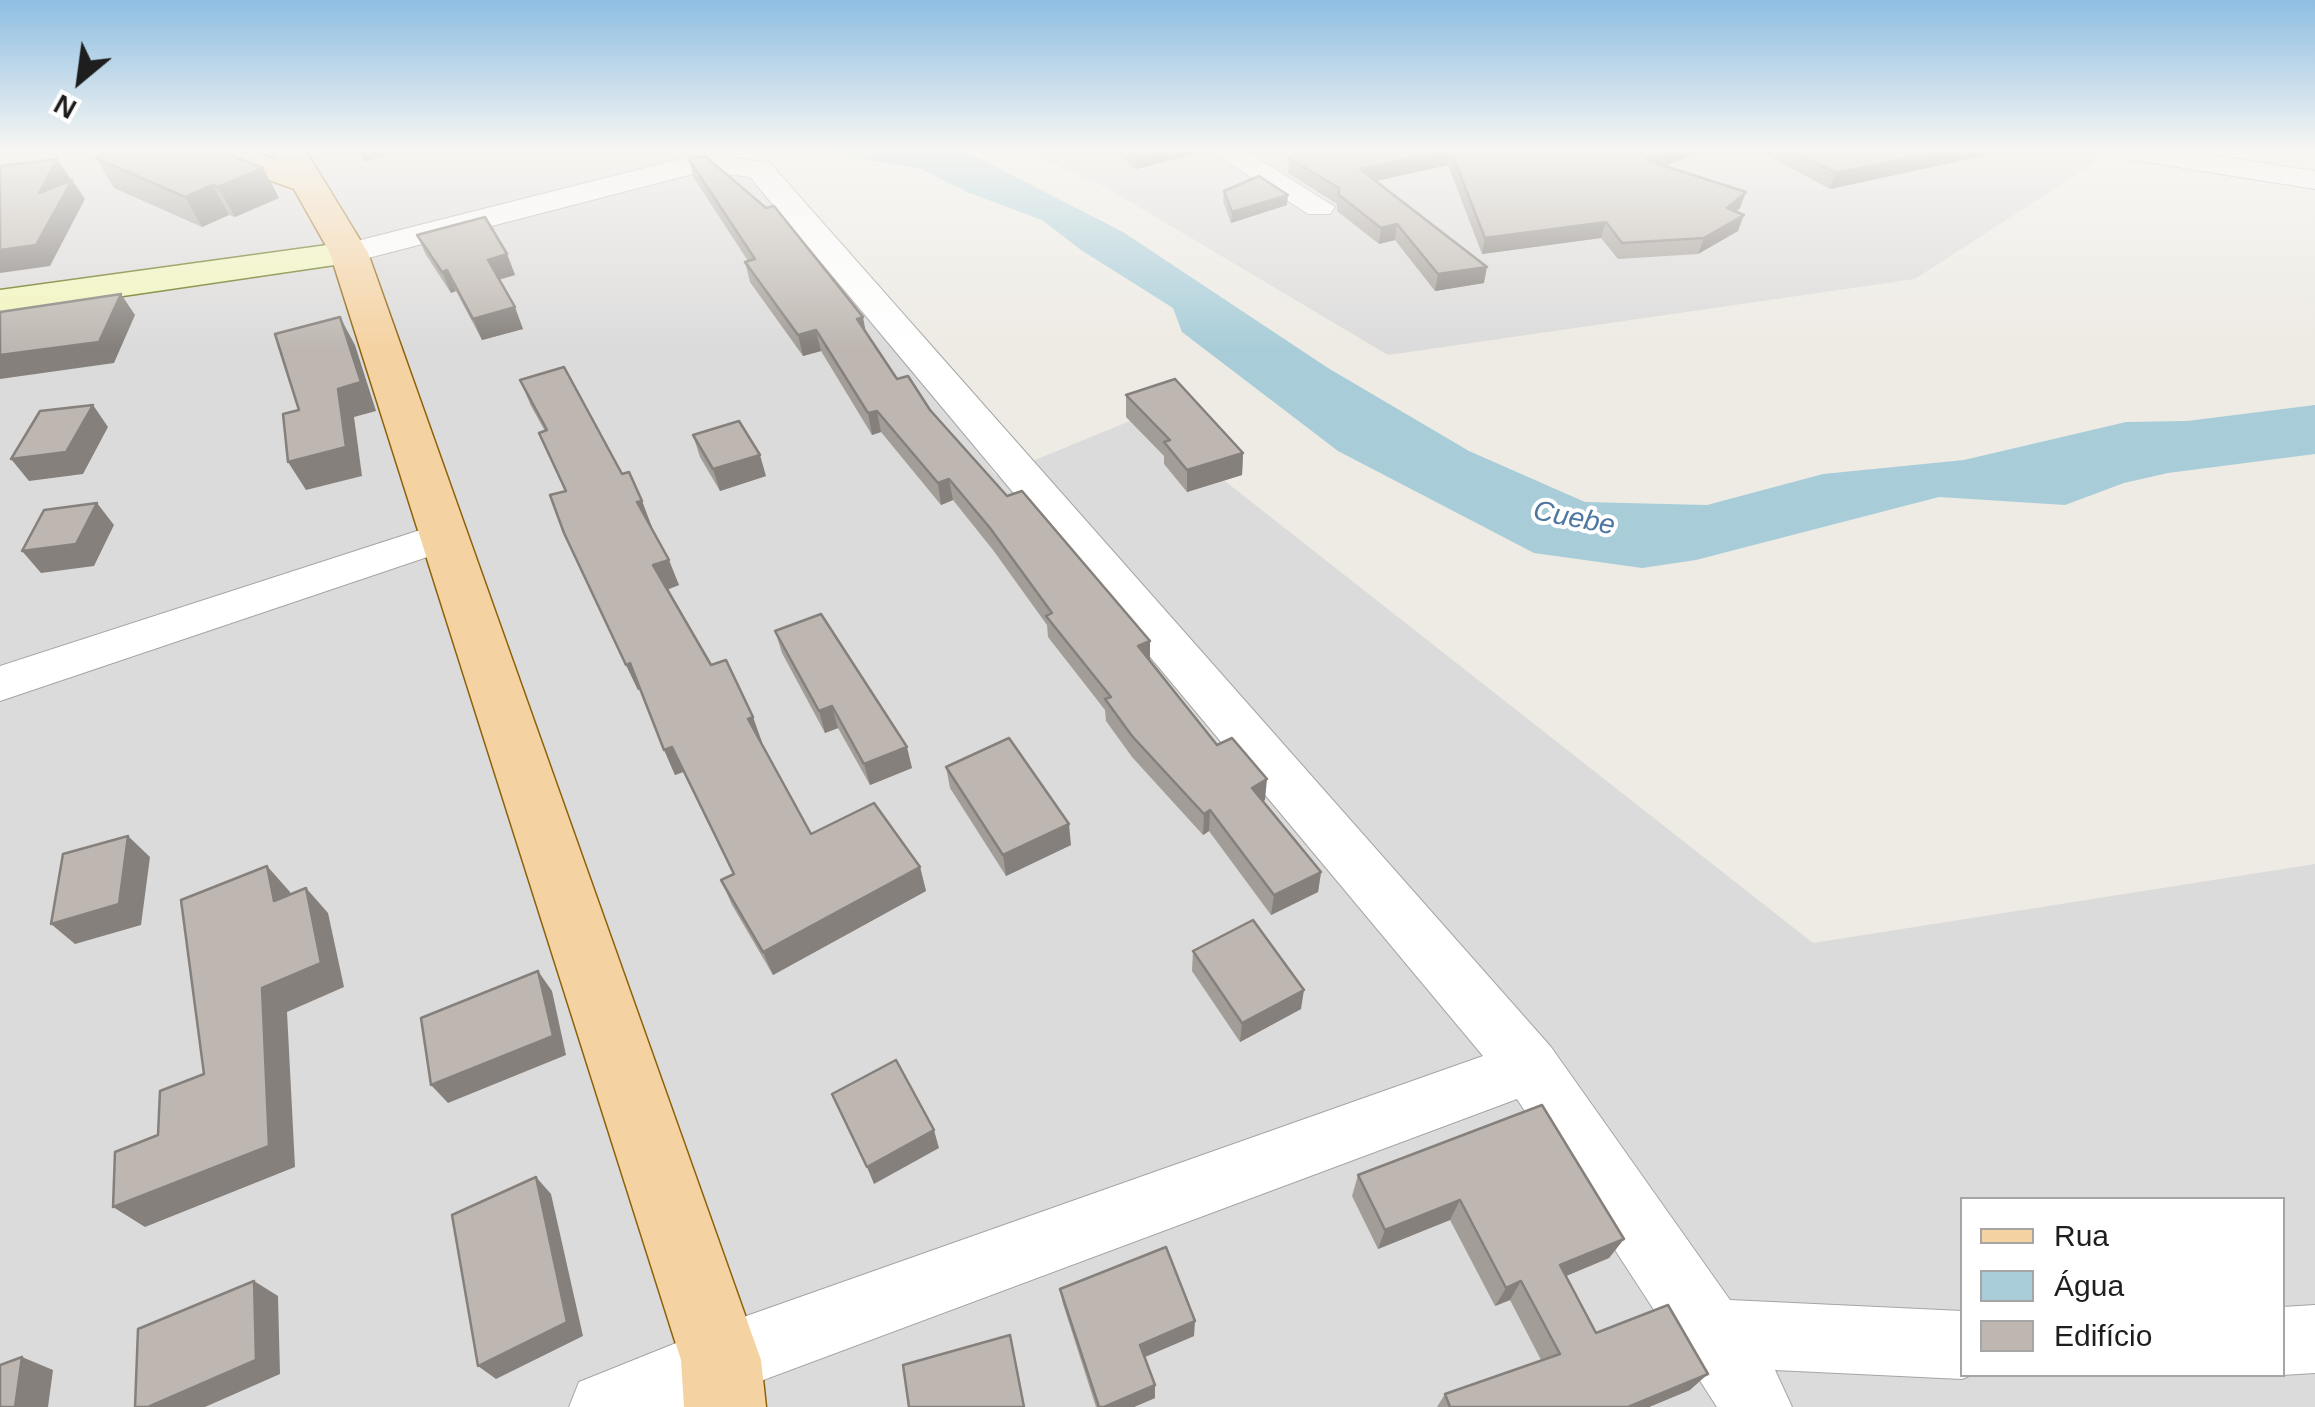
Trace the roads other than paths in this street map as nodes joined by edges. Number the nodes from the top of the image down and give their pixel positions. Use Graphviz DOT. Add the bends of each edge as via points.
graph roads {
  1 [pos="327,217"];
  2 [pos="491,217"];
  3 [pos="801,217"];
  4 [pos="349,253"];
  5 [pos="0,302"];
  6 [pos="445,536"];
  7 [pos="0,684"];
  8 [pos="1530,1067"];
  9 [pos="1712,1333"];
  10 [pos="2285,1340"];
  11 [pos="2315,1340"];
  12 [pos="1960,1346"];
  13 [pos="723,1383"];
  14 [pos="604,1407"];
  15 [pos="1757,1407"];
  1 -- 4 [label="main road"];
  2 -- 4 [label="street"];
  3 -- 8 [label="street"];
  4 -- 5 [label="main road"];
  4 -- 6 [label="main road"];
  6 -- 7 [label="street"];
  6 -- 13 [label="main road"];
  8 -- 9 [label="street"];
  8 -- 13 [label="street"];
  9 -- 12 [label="street"];
  9 -- 15 [label="street"];
  10 -- 11 [label="street"];
  13 -- 14 [label="street"];
}
